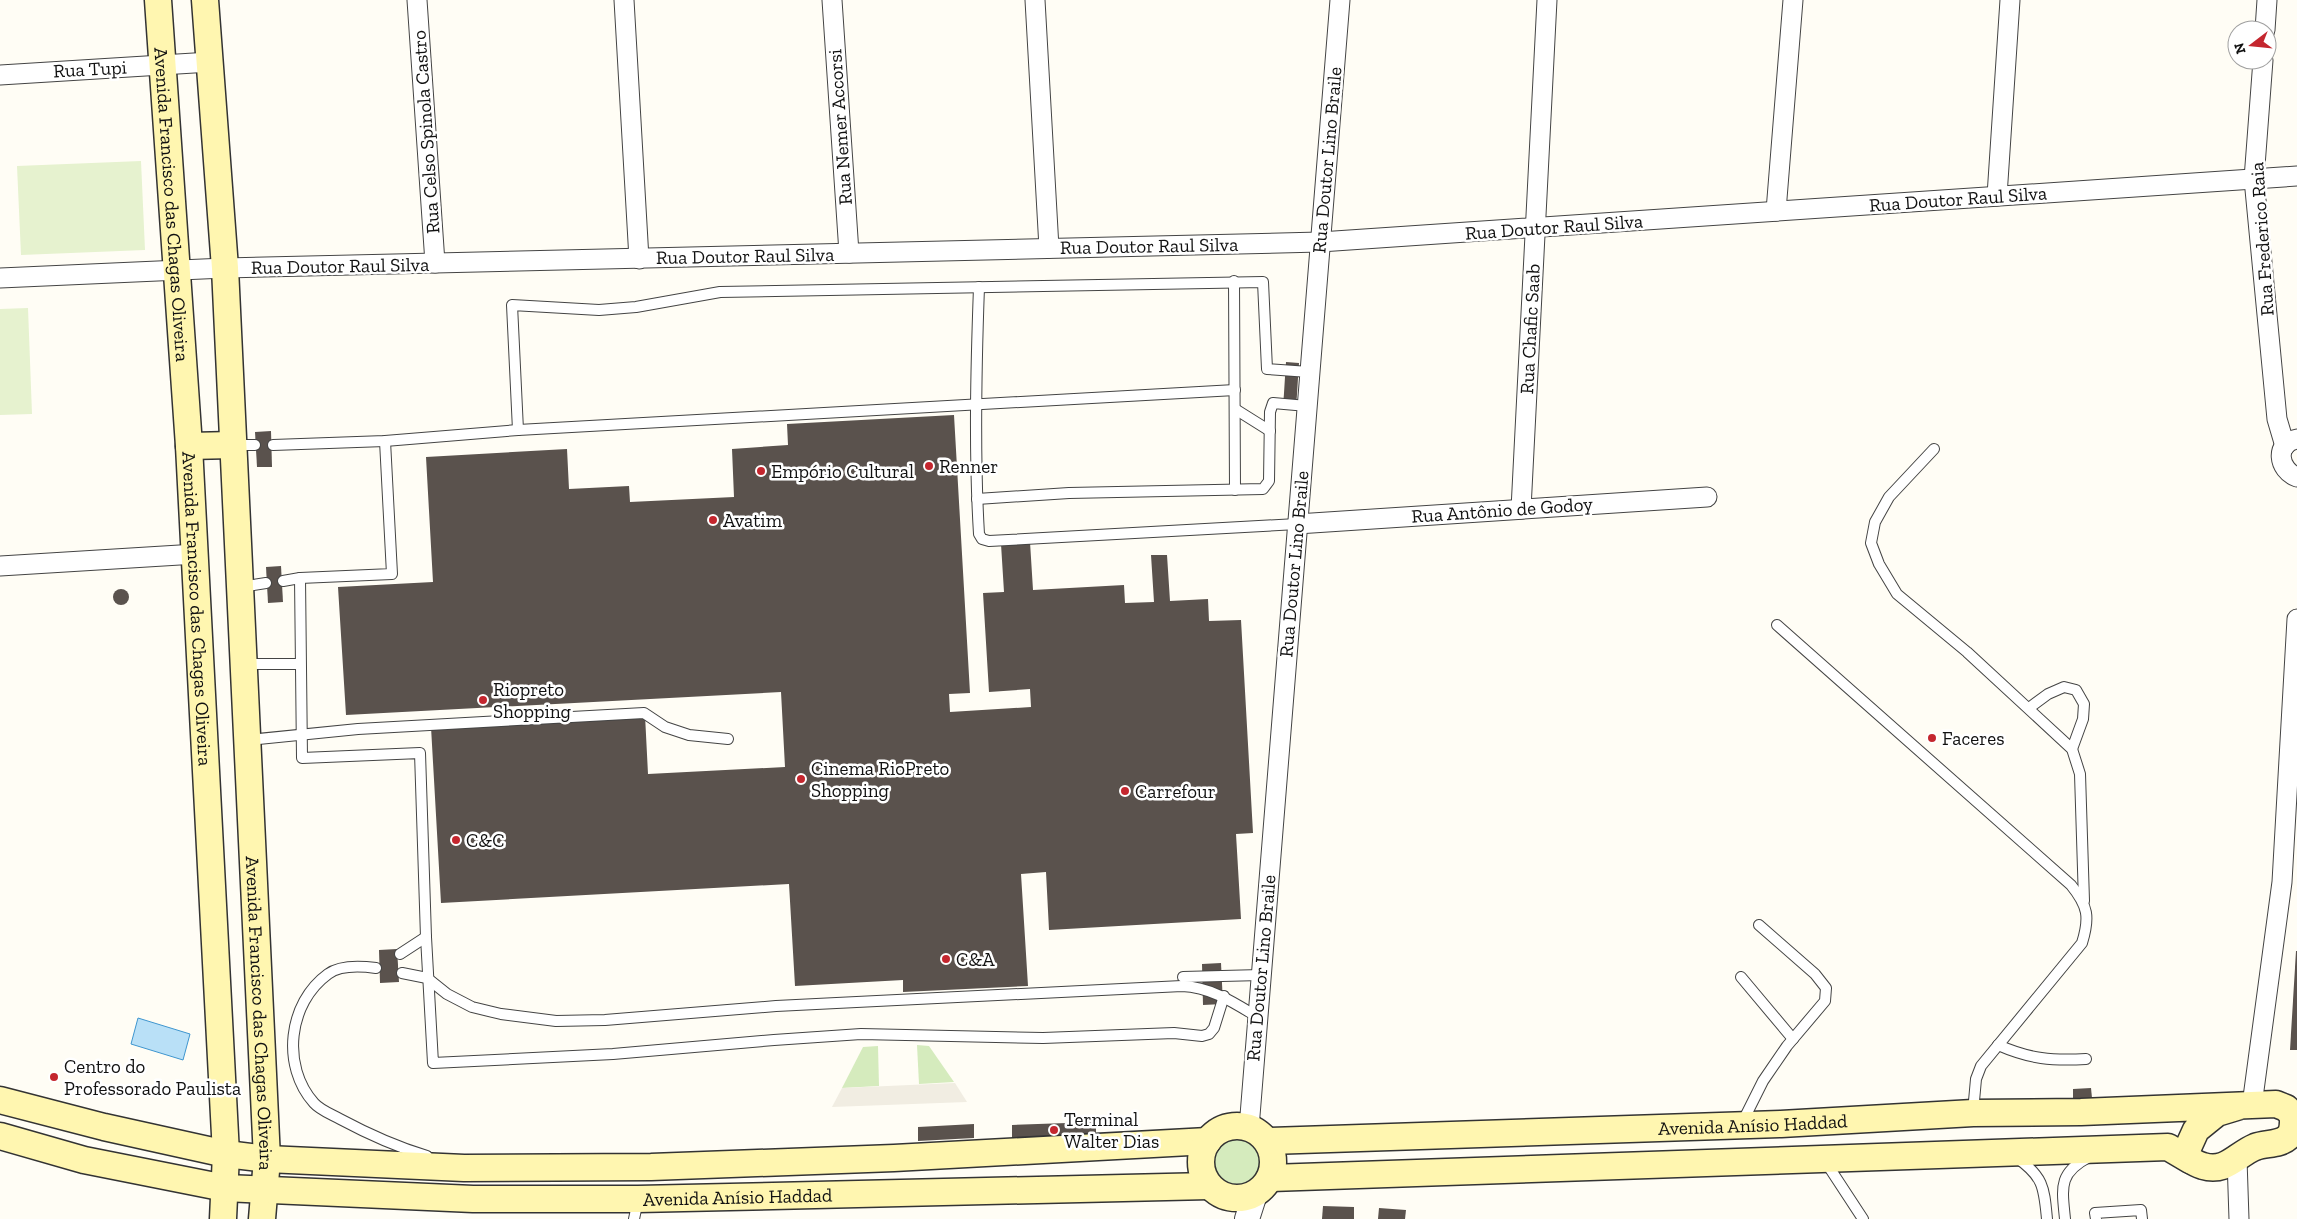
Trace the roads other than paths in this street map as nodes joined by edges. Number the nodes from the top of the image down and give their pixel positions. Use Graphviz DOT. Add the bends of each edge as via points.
graph roads {
  1 [pos="158,0"];
  2 [pos="205,0"];
  3 [pos="417,0"];
  4 [pos="624,0"];
  5 [pos="832,0"];
  6 [pos="1035,0"];
  7 [pos="1340,0"];
  8 [pos="1547,0"];
  9 [pos="1793,0"];
  10 [pos="2010,0"];
  11 [pos="2267,0"];
  12 [pos="2266,20"];
  13 [pos="210,62"];
  14 [pos="162,65"];
  15 [pos="2261,70"];
  16 [pos="0,75"];
  17 [pos="2297,176"];
  18 [pos="2254,179"];
  19 [pos="1997,196"];
  20 [pos="1776,211"];
  21 [pos="1535,228"];
  22 [pos="1320,242"];
  23 [pos="1049,248"];
  24 [pos="848,253"];
  25 [pos="639,259"];
  26 [pos="436,263"];
  27 [pos="225,268"];
  28 [pos="176,270"];
  29 [pos="0,278"];
  30 [pos="1234,281"];
  31 [pos="979,287"];
  32 [pos="1310,372"];
  33 [pos="1235,390"];
  34 [pos="975,405"];
  35 [pos="1307,406"];
  36 [pos="1235,409"];
  37 [pos="518,430"];
  38 [pos="1270,431"];
  39 [pos="385,441"];
  40 [pos="2292,442"];
  41 [pos="244,445"];
  42 [pos="274,445"];
  43 [pos="189,446"];
  44 [pos="1934,449"];
  45 [pos="2297,478"];
  46 [pos="1235,490"];
  47 [pos="1707,497"];
  48 [pos="977,499"];
  49 [pos="1521,509"];
  50 [pos="1297,524"];
  51 [pos="238,552"];
  52 [pos="196,554"];
  53 [pos="0,566"];
  54 [pos="300,578"];
  55 [pos="283,581"];
  56 [pos="2297,619"];
  57 [pos="1777,624"];
  58 [pos="244,664"];
  59 [pos="300,664"];
  60 [pos="2030,708"];
  61 [pos="302,735"];
  62 [pos="204,737"];
  63 [pos="728,739"];
  64 [pos="247,740"];
  65 [pos="2072,749"];
  66 [pos="2084,901"];
  67 [pos="1759,924"];
  68 [pos="426,937"];
  69 [pos="400,954"];
  70 [pos="375,965"];
  71 [pos="402,974"];
  72 [pos="1261,976"];
  73 [pos="1741,977"];
  74 [pos="428,978"];
  75 [pos="1183,978"];
  76 [pos="1224,996"];
  77 [pos="259,998"];
  78 [pos="218,1001"];
  79 [pos="1256,1016"];
  80 [pos="1793,1039"];
  81 [pos="1998,1045"];
  82 [pos="2086,1059"];
  83 [pos="0,1100"];
  84 [pos="2266,1105"];
  85 [pos="1973,1113"];
  86 [pos="1729,1126"];
  87 [pos="1258,1134"];
  88 [pos="0,1136"];
  89 [pos="1208,1141"];
  90 [pos="2286,1143"];
  91 [pos="2103,1150"];
  92 [pos="2011,1153"];
  93 [pos="226,1154"];
  94 [pos="267,1159"];
  95 [pos="2237,1159"];
  96 [pos="1824,1160"];
  97 [pos="2190,1160"];
  98 [pos="1716,1163"];
  99 [pos="651,1167"];
  100 [pos="464,1168"];
  101 [pos="1210,1186"];
  102 [pos="225,1188"];
  103 [pos="265,1190"];
  104 [pos="1251,1201"];
  105 [pos="642,1206"];
  106 [pos="223,1219"];
  107 [pos="262,1219"];
  108 [pos="1863,1219"];
  109 [pos="2047,1219"];
  110 [pos="2065,1219"];
  111 [pos="2096,1219"];
  112 [pos="2142,1219"];
  113 [pos="2239,1219"];
  1 -- 14 [label="main road, Avenida Francisco das Chagas Oliveira"];
  2 -- 13 [label="main road, Avenida Francisco das Chagas Oliveira"];
  3 -- 26 [label="street, Rua Celso Spinola Castro"];
  4 -- 25 [label="street"];
  5 -- 24 [label="street, Rua Nemer Accorsi"];
  6 -- 23 [label="street"];
  7 -- 22 [label="street, Rua Doutor Lino Braile"];
  8 -- 21 [label="street, Rua Chafic Saab"];
  9 -- 20 [label="street"];
  10 -- 19 [label="street"];
  11 -- 12 [label="street"];
  13 -- 14 [label="street, Rua Tupi"];
  13 -- 27 [label="main road, Avenida Francisco das Chagas Oliveira"];
  14 -- 16 [label="street, Rua Tupi"];
  14 -- 28 [label="main road, Avenida Francisco das Chagas Oliveira"];
  15 -- 18 [label="street, Rua Frederico Raia"];
  17 -- 18 [label="street, Rua Doutor Raul Silva"];
  18 -- 19 [label="street, Rua Doutor Raul Silva"];
  18 -- 40 [label="street, Rua Frederico Raia" via="2277,419"];
  19 -- 20 [label="street, Rua Doutor Raul Silva"];
  20 -- 21 [label="street, Rua Doutor Raul Silva"];
  21 -- 22 [label="street, Rua Doutor Raul Silva"];
  21 -- 49 [label="street, Rua Chafic Saab"];
  22 -- 23 [label="street, Rua Doutor Raul Silva"];
  22 -- 32 [label="street, Rua Doutor Lino Braile"];
  23 -- 24 [label="street, Rua Doutor Raul Silva"];
  24 -- 25 [label="street, Rua Doutor Raul Silva"];
  25 -- 26 [label="street, Rua Doutor Raul Silva"];
  26 -- 27 [label="street, Rua Doutor Raul Silva"];
  27 -- 28 [label="street, Rua Doutor Raul Silva"];
  27 -- 41 [label="main road, Avenida Francisco das Chagas Oliveira"];
  28 -- 29 [label="street, Rua Doutor Raul Silva"];
  28 -- 43 [label="main road, Avenida Francisco das Chagas Oliveira"];
  30 -- 31 [label="lane"];
  30 -- 32 [label="lane" via="1263,282 1267,369"];
  30 -- 33 [label="lane"];
  31 -- 34 [label="lane"];
  31 -- 37 [label="lane" via="720,292 599,310 512,305"];
  32 -- 35 [label="street, Rua Doutor Lino Braile"];
  33 -- 34 [label="lane"];
  33 -- 36 [label="lane"];
  34 -- 37 [label="lane"];
  34 -- 48 [label="lane"];
  35 -- 38 [label="lane" via="1273,403"];
  35 -- 50 [label="street, Rua Doutor Lino Braile"];
  36 -- 38 [label="lane"];
  36 -- 46 [label="lane"];
  37 -- 39 [label="lane"];
  38 -- 46 [label="lane" via="1269,480 1262,489"];
  39 -- 42 [label="lane"];
  39 -- 54 [label="lane" via="392,574"];
  40 -- 45 [label="street, Rua Frederico Raia" via="2282,453 2284,468"];
  41 -- 43 [label="main road"];
  41 -- 51 [label="main road, Avenida Francisco das Chagas Oliveira"];
  43 -- 52 [label="main road, Avenida Francisco das Chagas Oliveira"];
  44 -- 60 [label="lane" via="1889,497 1875,522 1871,543 1897,594"];
  46 -- 48 [label="lane"];
  47 -- 49 [label="street, Rua Antônio de Godoy"];
  48 -- 50 [label="lane" via="979,534 989,541"];
  49 -- 50 [label="street, Rua Antônio de Godoy"];
  50 -- 72 [label="street, Rua Doutor Lino Braile"];
  51 -- 52 [label="main road"];
  51 -- 58 [label="main road, Avenida Francisco das Chagas Oliveira" via="254,585"];
  52 -- 53 [label="street"];
  52 -- 62 [label="main road, Avenida Francisco das Chagas Oliveira"];
  54 -- 55 [label="lane"];
  54 -- 59 [label="lane"];
  56 -- 84 [label="street"];
  57 -- 66 [label="lane" via="2071,885"];
  58 -- 59 [label="lane"];
  58 -- 64 [label="main road, Avenida Francisco das Chagas Oliveira"];
  59 -- 61 [label="lane"];
  60 -- 65 [label="lane"];
  60 -- 65 [label="lane" via="2064,687 2076,690 2084,704 2083,719"];
  61 -- 63 [label="lane" via="644,713 665,727 689,735"];
  61 -- 64 [label="lane"];
  61 -- 68 [label="lane" via="302,758 420,754"];
  62 -- 64 [label="main road"];
  62 -- 78 [label="main road, Avenida Francisco das Chagas Oliveira"];
  64 -- 77 [label="main road, Avenida Francisco das Chagas Oliveira"];
  65 -- 66 [label="lane" via="2080,774"];
  66 -- 81 [label="lane" via="2088,924 2082,943"];
  67 -- 80 [label="lane" via="1815,974 1826,988 1825,1001"];
  68 -- 69 [label="lane"];
  68 -- 74 [label="lane"];
  70 -- 100 [label="lane" via="348,967 329,973 310,991 297,1017 293,1035 292,1056 297,1075 315,1104 327,1112 409,1151"];
  71 -- 74 [label="lane"];
  72 -- 75 [label="lane"];
  72 -- 79 [label="street, Rua Doutor Lino Braile"];
  73 -- 80 [label="lane"];
  74 -- 76 [label="lane" via="447,994 472,1007 556,1021 776,1006 1182,986 1193,986"];
  74 -- 76 [label="lane" via="433,1063 613,1054 861,1034 1043,1038 1174,1033 1202,1036 1214,1028"];
  76 -- 79 [label="lane"];
  77 -- 78 [label="main road"];
  77 -- 94 [label="main road, Avenida Francisco das Chagas Oliveira"];
  78 -- 93 [label="main road, Avenida Francisco das Chagas Oliveira"];
  79 -- 87 [label="street, Rua Doutor Lino Braile"];
  80 -- 86 [label="lane"];
  81 -- 82 [label="lane" via="2032,1058"];
  81 -- 85 [label="lane" via="1981,1066 1976,1079"];
  83 -- 93 [label="main road, Avenida Anísio Haddad"];
  84 -- 85 [label="main road, Avenida Anísio Haddad"];
  84 -- 90 [label="main road, Avenida Anísio Haddad" via="2286,1108 2293,1115 2294,1126"];
  84 -- 97 [label="main road" via="2217,1113 2196,1130 2186,1152"];
  85 -- 86 [label="main road, Avenida Anísio Haddad"];
  86 -- 87 [label="main road, Avenida Anísio Haddad"];
  86 -- 98 [label="main road"];
  87 -- 89 [label="main road" via="1238,1126 1226,1128"];
  87 -- 104 [label="main road" via="1272,1152 1274,1165"];
  88 -- 102 [label="main road, Avenida Anísio Haddad" via="84,1160"];
  89 -- 99 [label="main road, Avenida Anísio Haddad"];
  89 -- 101 [label="main road" via="1201,1163"];
  90 -- 95 [label="main road, Avenida Anísio Haddad" via="2263,1144"];
  91 -- 92 [label="main road, Avenida Anísio Haddad"];
  91 -- 97 [label="main road, Avenida Anísio Haddad" via="2168,1147"];
  91 -- 110 [label="lane" via="2073,1166 2062,1188"];
  92 -- 96 [label="main road, Avenida Anísio Haddad"];
  92 -- 109 [label="lane" via="2033,1169 2044,1190"];
  93 -- 94 [label="main road, Avenida Anísio Haddad"];
  93 -- 102 [label="main road, Avenida Francisco das Chagas Oliveira"];
  94 -- 100 [label="main road, Avenida Anísio Haddad"];
  94 -- 103 [label="main road, Avenida Francisco das Chagas Oliveira"];
  95 -- 97 [label="main road, Avenida Anísio Haddad" via="2212,1169"];
  95 -- 113 [label="street"];
  96 -- 98 [label="main road, Avenida Anísio Haddad"];
  96 -- 108 [label="lane"];
  98 -- 104 [label="main road, Avenida Anísio Haddad"];
  99 -- 100 [label="main road, Avenida Anísio Haddad"];
  99 -- 105 [label="main road"];
  101 -- 104 [label="main road" via="1218,1193"];
  101 -- 105 [label="main road, Avenida Anísio Haddad"];
  102 -- 103 [label="main road, Avenida Anísio Haddad"];
  102 -- 106 [label="main road, Avenida Francisco das Chagas Oliveira"];
  103 -- 105 [label="main road, Avenida Anísio Haddad"];
  103 -- 107 [label="main road, Avenida Francisco das Chagas Oliveira"];
  111 -- 112 [label="lane" via="2095,1213 2141,1210"];
}
